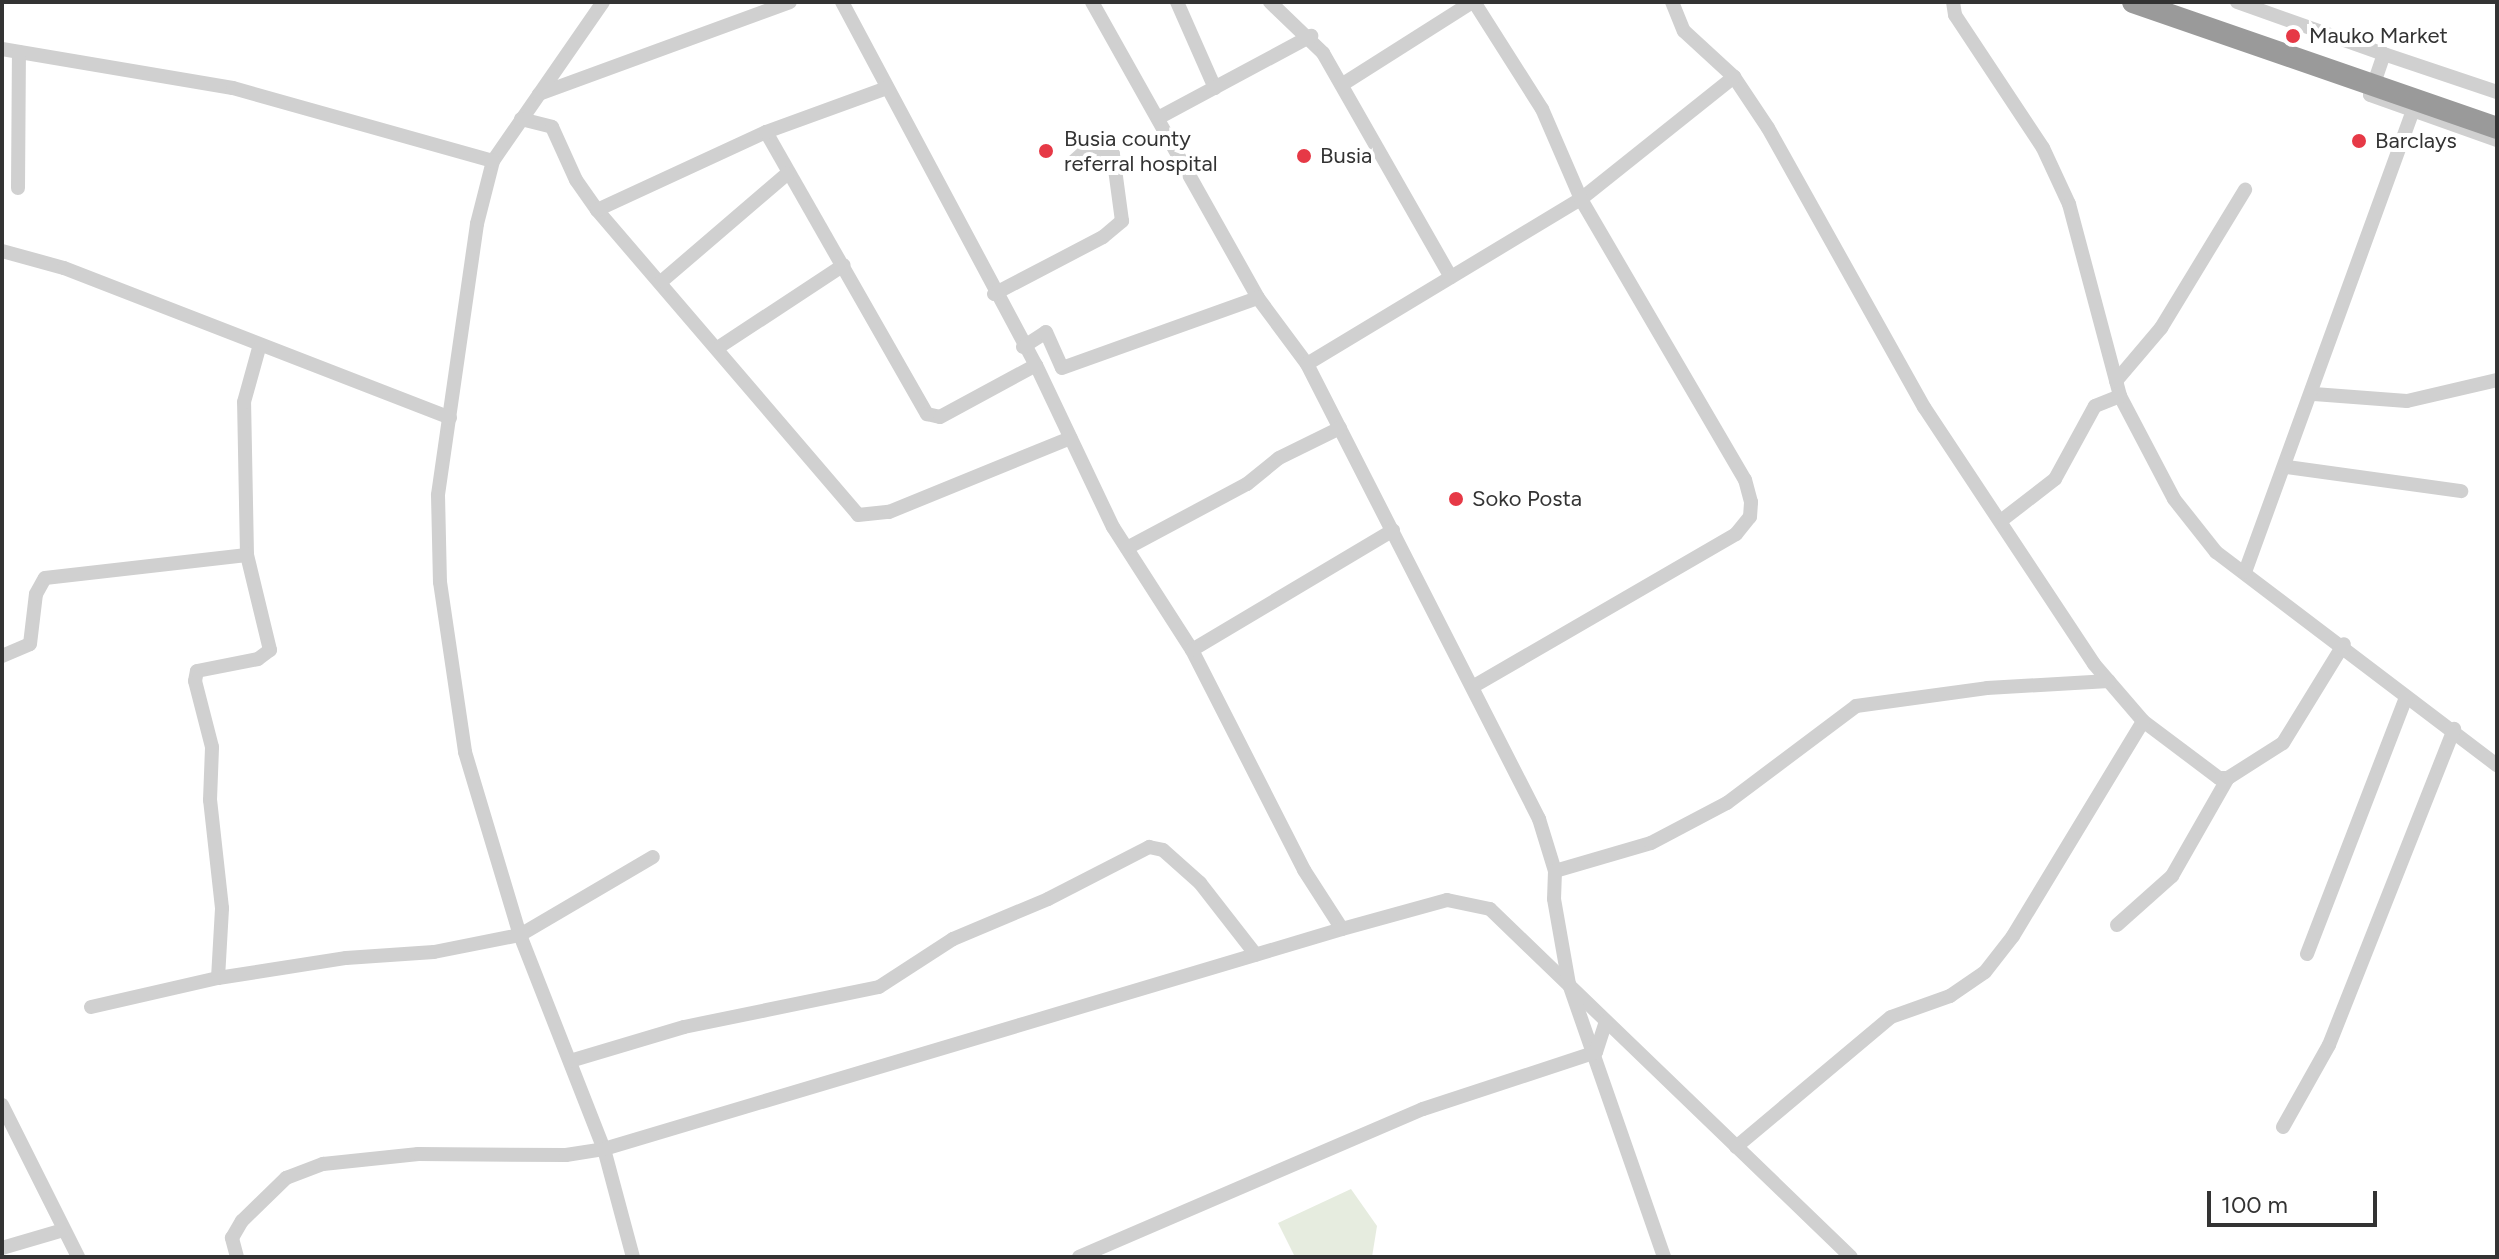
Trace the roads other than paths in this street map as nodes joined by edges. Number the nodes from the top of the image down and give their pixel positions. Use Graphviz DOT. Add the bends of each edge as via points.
graph roads {
  1 [pos="603,2"];
  2 [pos="790,2"];
  3 [pos="842,2"];
  4 [pos="1092,2"];
  5 [pos="1177,2"];
  6 [pos="1270,2"];
  7 [pos="1473,2"];
  8 [pos="1672,2"];
  9 [pos="1953,2"];
  10 [pos="2133,2"];
  11 [pos="2237,2"];
  12 [pos="1311,36"];
  13 [pos="2,49"];
  14 [pos="19,52"];
  15 [pos="2384,54"];
  16 [pos="1734,77"];
  17 [pos="2371,83"];
  18 [pos="1343,84"];
  19 [pos="887,88"];
  20 [pos="1215,88"];
  21 [pos="2497,92"];
  22 [pos="538,95"];
  23 [pos="2412,113"];
  24 [pos="1158,118"];
  25 [pos="521,119"];
  26 [pos="2497,128"];
  27 [pos="766,132"];
  28 [pos="2497,140"];
  29 [pos="493,161"];
  30 [pos="1074,161"];
  31 [pos="787,174"];
  32 [pos="18,188"];
  33 [pos="2245,190"];
  34 [pos="1581,199"];
  35 [pos="597,210"];
  36 [pos="2,251"];
  37 [pos="844,265"];
  38 [pos="1451,277"];
  39 [pos="662,281"];
  40 [pos="994,294"];
  41 [pos="1258,298"];
  42 [pos="719,347"];
  43 [pos="1023,347"];
  44 [pos="259,348"];
  45 [pos="1307,364"];
  46 [pos="1036,365"];
  47 [pos="2497,380"];
  48 [pos="2118,388"];
  49 [pos="2314,394"];
  50 [pos="450,418"];
  51 [pos="1340,428"];
  52 [pos="1070,438"];
  53 [pos="2287,467"];
  54 [pos="2461,491"];
  55 [pos="2002,520"];
  56 [pos="1393,530"];
  57 [pos="1127,548"];
  58 [pos="247,555"];
  59 [pos="2245,572"];
  60 [pos="2344,644"];
  61 [pos="1192,650"];
  62 [pos="2,656"];
  63 [pos="2109,681"];
  64 [pos="1474,686"];
  65 [pos="2406,697"];
  66 [pos="2143,721"];
  67 [pos="2454,729"];
  68 [pos="2497,765"];
  69 [pos="2228,778"];
  70 [pos="653,857"];
  71 [pos="1555,871"];
  72 [pos="2117,925"];
  73 [pos="1342,929"];
  74 [pos="520,935"];
  75 [pos="2307,954"];
  76 [pos="1256,955"];
  77 [pos="218,978"];
  78 [pos="1569,984"];
  79 [pos="91,1007"];
  80 [pos="1606,1022"];
  81 [pos="1596,1052"];
  82 [pos="570,1061"];
  83 [pos="2,1105"];
  84 [pos="2283,1127"];
  85 [pos="1736,1147"];
  86 [pos="604,1149"];
  87 [pos="63,1230"];
  88 [pos="2,1248"];
  89 [pos="78,1257"];
  90 [pos="237,1257"];
  91 [pos="633,1257"];
  92 [pos="1079,1257"];
  93 [pos="1664,1257"];
  94 [pos="1851,1257"];
  1 -- 22 [label="street"];
  2 -- 22 [label="street"];
  3 -- 19 [label="street"];
  4 -- 24 [label="street"];
  5 -- 20 [label="street"];
  6 -- 12 [label="street"];
  7 -- 18 [label="street"];
  7 -- 34 [label="street" via="1542,109"];
  8 -- 16 [label="street" via="1684,31"];
  9 -- 48 [label="street" via="1955,15 2043,148 2069,204"];
  10 -- 17 [label="highway"];
  11 -- 15 [label="street"];
  12 -- 18 [label="street"];
  12 -- 20 [label="street"];
  13 -- 14 [label="street"];
  14 -- 29 [label="street" via="233,88"];
  14 -- 32 [label="street"];
  15 -- 17 [label="street"];
  15 -- 21 [label="street"];
  16 -- 34 [label="street"];
  16 -- 55 [label="street" via="1924,407"];
  17 -- 23 [label="street" via="2370,95"];
  17 -- 26 [label="highway"];
  18 -- 38 [label="street"];
  19 -- 27 [label="street"];
  19 -- 40 [label="street"];
  20 -- 24 [label="street"];
  22 -- 25 [label="street"];
  23 -- 28 [label="street"];
  23 -- 49 [label="street"];
  24 -- 41 [label="street"];
  25 -- 29 [label="street"];
  25 -- 35 [label="street" via="552,127"];
  27 -- 31 [label="street"];
  27 -- 35 [label="street"];
  29 -- 50 [label="street" via="477,224"];
  30 -- 40 [label="street" via="1083,153 1113,154 1122,221"];
  31 -- 37 [label="street"];
  31 -- 39 [label="street"];
  33 -- 48 [label="street"];
  34 -- 38 [label="street"];
  34 -- 64 [label="street" via="1745,480 1750,517 1736,534"];
  35 -- 39 [label="street"];
  36 -- 44 [label="street" via="64,268"];
  37 -- 42 [label="street"];
  37 -- 46 [label="street" via="932,418"];
  38 -- 45 [label="street"];
  39 -- 42 [label="street"];
  40 -- 43 [label="street"];
  41 -- 43 [label="street" via="1062,368 1046,332"];
  41 -- 45 [label="street"];
  42 -- 52 [label="street" via="858,515 889,512"];
  43 -- 46 [label="street"];
  44 -- 50 [label="street"];
  44 -- 58 [label="street" via="244,402"];
  45 -- 51 [label="street"];
  46 -- 52 [label="street"];
  47 -- 49 [label="street" via="2407,401"];
  48 -- 55 [label="street" via="2095,406 2055,479"];
  48 -- 59 [label="street" via="2174,499 2216,552"];
  49 -- 53 [label="street"];
  50 -- 74 [label="street" via="438,495 440,582 451,673 465,752"];
  51 -- 56 [label="street"];
  51 -- 57 [label="street"];
  52 -- 57 [label="street"];
  53 -- 54 [label="street"];
  53 -- 59 [label="street"];
  55 -- 63 [label="street"];
  56 -- 61 [label="street"];
  56 -- 64 [label="street"];
  57 -- 61 [label="street"];
  58 -- 62 [label="street" via="45,578 36,594 30,644"];
  58 -- 77 [label="street" via="270,650 258,659 197,671 195,681 212,747 210,800 222,908"];
  59 -- 60 [label="street"];
  60 -- 65 [label="street"];
  60 -- 69 [label="street" via="2283,743"];
  61 -- 73 [label="street" via="1304,870"];
  63 -- 66 [label="street"];
  63 -- 71 [label="street" via="1987,688 1856,706 1727,803 1651,843"];
  64 -- 71 [label="street" via="1539,819"];
  65 -- 67 [label="street"];
  65 -- 75 [label="street"];
  66 -- 69 [label="street" via="2219,778"];
  66 -- 85 [label="street" via="2013,936 1985,972 1950,996 1891,1017"];
  67 -- 68 [label="street"];
  67 -- 84 [label="street" via="2329,1045"];
  69 -- 72 [label="street" via="2172,876"];
  70 -- 74 [label="street"];
  71 -- 78 [label="street" via="1554,899"];
  73 -- 76 [label="street"];
  73 -- 78 [label="street" via="1412,906 1470,902 1490,909"];
  74 -- 77 [label="street" via="434,952 346,958"];
  74 -- 82 [label="street"];
  76 -- 82 [label="street" via="1200,883 1163,850 1149,847 1048,899 953,939 879,987 639,1038"];
  76 -- 86 [label="street"];
  77 -- 79 [label="street"];
  78 -- 80 [label="street"];
  78 -- 81 [label="street"];
  80 -- 81 [label="street"];
  80 -- 85 [label="street"];
  81 -- 92 [label="street" via="1423,1109"];
  81 -- 93 [label="street"];
  82 -- 86 [label="street"];
  83 -- 87 [label="street"];
  85 -- 94 [label="street"];
  86 -- 90 [label="street" via="566,1155 418,1154 323,1164 286,1178 242,1221 232,1238"];
  86 -- 91 [label="street"];
  87 -- 88 [label="street"];
  87 -- 89 [label="street"];
}
